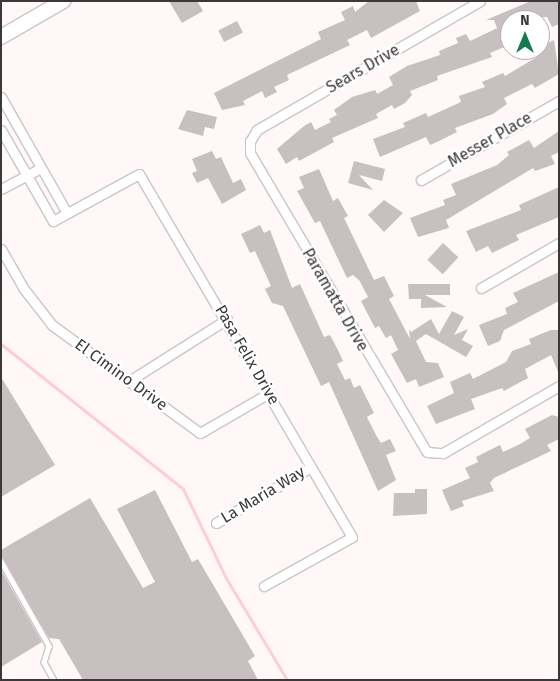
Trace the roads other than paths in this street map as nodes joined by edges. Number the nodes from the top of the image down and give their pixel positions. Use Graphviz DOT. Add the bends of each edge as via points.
graph roads {
  1 [pos="63,1"];
  2 [pos="480,1"];
  3 [pos="1,37"];
  4 [pos="1,97"];
  5 [pos="559,101"];
  6 [pos="1,130"];
  7 [pos="250,140"];
  8 [pos="41,168"];
  9 [pos="27,176"];
  10 [pos="421,180"];
  11 [pos="1,189"];
  12 [pos="67,213"];
  13 [pos="559,243"];
  14 [pos="1,249"];
  15 [pos="481,288"];
  16 [pos="227,319"];
  17 [pos="129,381"];
  18 [pos="559,386"];
  19 [pos="269,393"];
  20 [pos="311,467"];
  21 [pos="216,524"];
  22 [pos="1,561"];
  23 [pos="264,586"];
  24 [pos="54,680"];
  1 -- 3 [label="main road"];
  2 -- 7 [label="street, Sears Drive" via="257,130"];
  4 -- 8 [label="street"];
  5 -- 10 [label="street, Messer Place"];
  6 -- 9 [label="street"];
  7 -- 18 [label="street, Paramatta Drive" via="250,153 420,446 431,454 443,453"];
  8 -- 9 [label="street"];
  8 -- 12 [label="street"];
  9 -- 11 [label="street"];
  9 -- 12 [label="street" via="53,221"];
  12 -- 16 [label="street, Pasa Felix Drive" via="139,174"];
  13 -- 15 [label="street"];
  14 -- 17 [label="street, El Cimino Drive" via="24,290 52,325"];
  16 -- 17 [label="street"];
  16 -- 19 [label="street, Pasa Felix Drive"];
  17 -- 19 [label="street, El Cimino Drive" via="200,433"];
  19 -- 20 [label="street, Pasa Felix Drive"];
  20 -- 21 [label="street, La Maria Way"];
  20 -- 23 [label="street, Pasa Felix Drive" via="352,537"];
  22 -- 24 [label="lane" via="49,646 44,662"];
}
